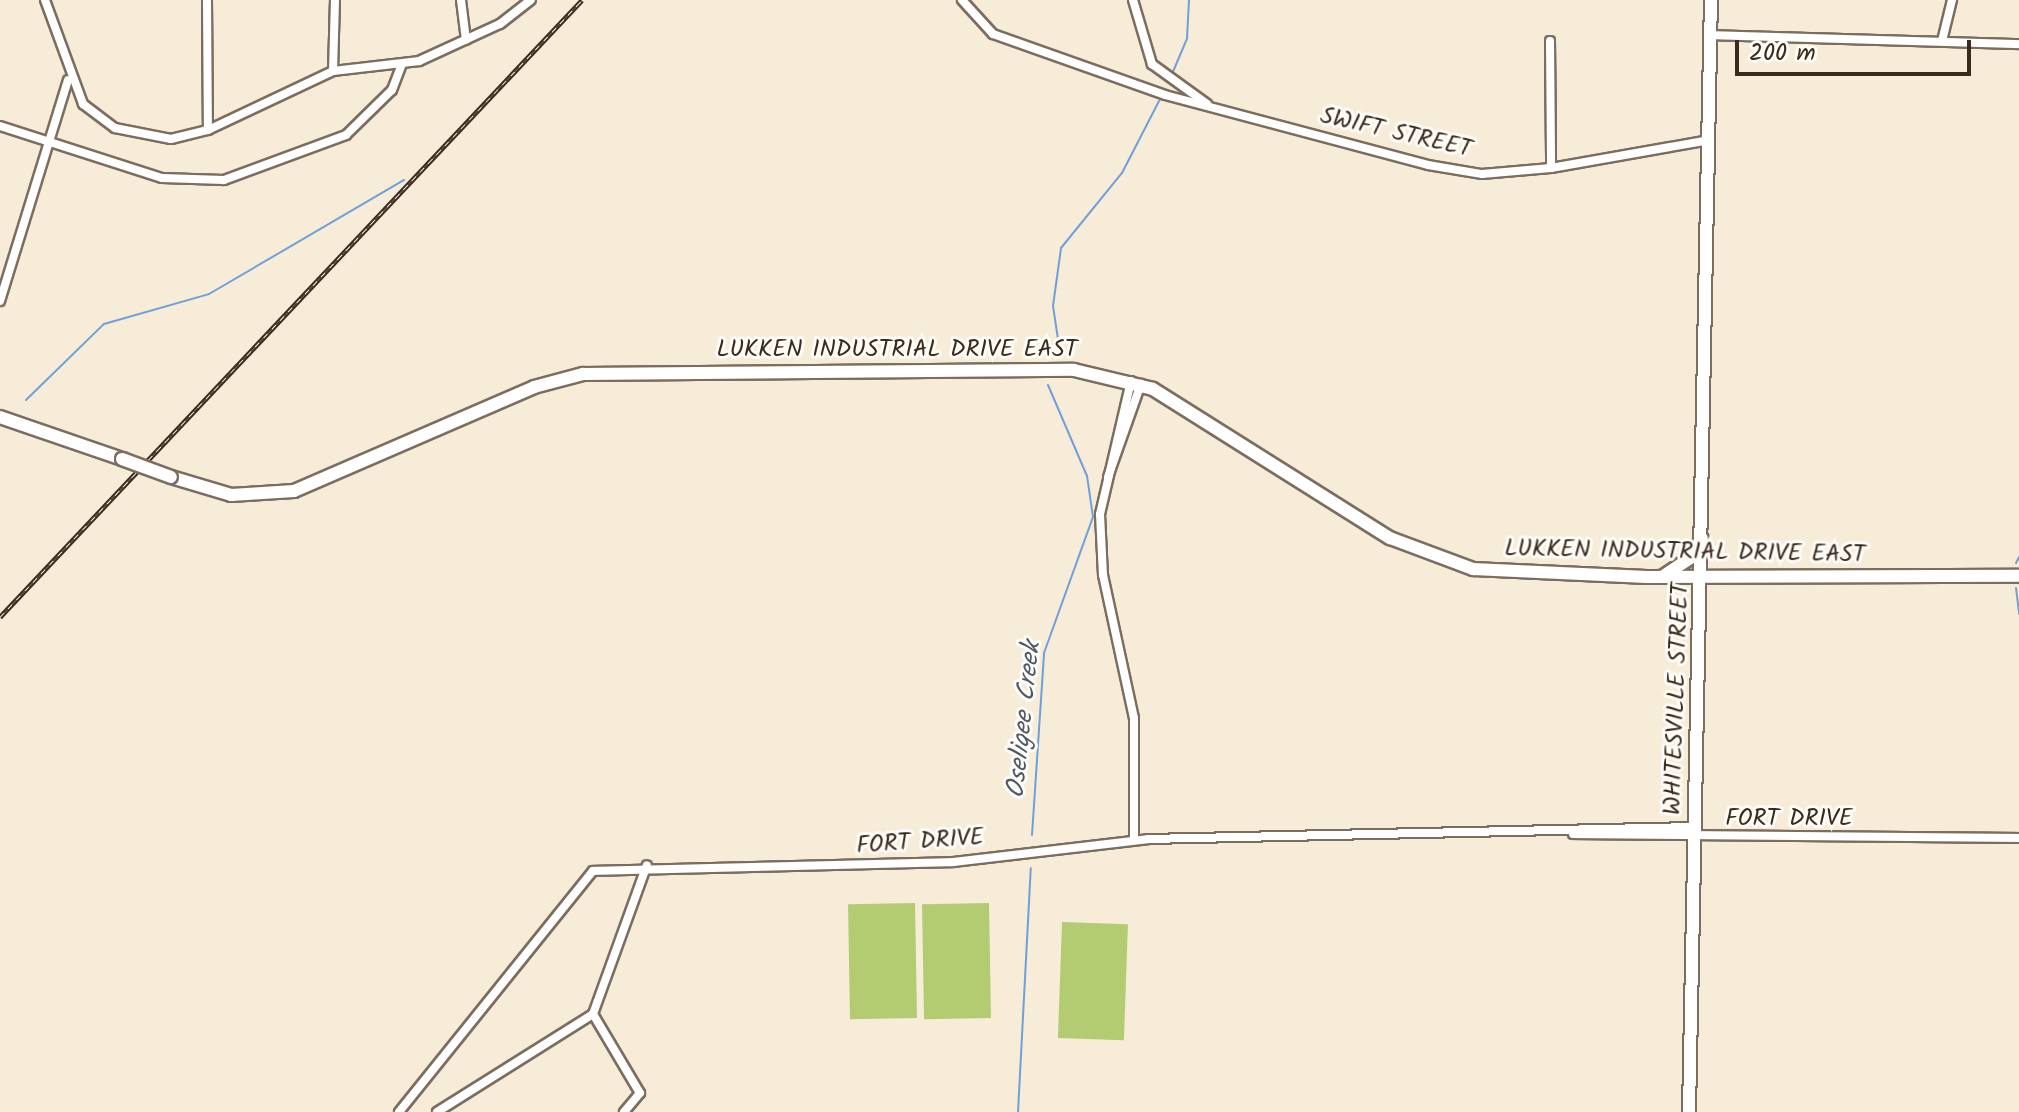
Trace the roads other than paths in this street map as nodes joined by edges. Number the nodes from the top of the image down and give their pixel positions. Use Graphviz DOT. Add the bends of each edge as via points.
graph roads {
  1 [pos="45,0"];
  2 [pos="207,0"];
  3 [pos="335,0"];
  4 [pos="461,0"];
  5 [pos="531,0"];
  6 [pos="962,0"];
  7 [pos="1133,0"];
  8 [pos="1711,0"];
  9 [pos="1952,0"];
  10 [pos="1711,35"];
  11 [pos="466,40"];
  12 [pos="1550,41"];
  13 [pos="1942,41"];
  14 [pos="2019,44"];
  15 [pos="401,67"];
  16 [pos="333,71"];
  17 [pos="68,80"];
  18 [pos="1217,109"];
  19 [pos="0,126"];
  20 [pos="208,130"];
  21 [pos="49,138"];
  22 [pos="1710,140"];
  23 [pos="1551,168"];
  24 [pos="0,301"];
  25 [pos="1136,382"];
  26 [pos="0,417"];
  27 [pos="1705,531"];
  28 [pos="2019,576"];
  29 [pos="1662,577"];
  30 [pos="1704,578"];
  31 [pos="1694,833"];
  32 [pos="2019,838"];
  33 [pos="1134,840"];
  34 [pos="647,865"];
  35 [pos="593,1014"];
  36 [pos="399,1112"];
  37 [pos="437,1112"];
  38 [pos="624,1112"];
  39 [pos="1689,1112"];
  1 -- 17 [label="street"];
  2 -- 20 [label="street"];
  3 -- 16 [label="street"];
  4 -- 11 [label="street"];
  5 -- 11 [label="street"];
  6 -- 18 [label="street, SWIFT STREET" via="993,34"];
  7 -- 18 [label="street, SWIFT STREET" via="1152,64"];
  8 -- 10 [label="main road, WHITESVILLE STREET"];
  9 -- 13 [label="street"];
  10 -- 13 [label="street"];
  10 -- 22 [label="main road, WHITESVILLE STREET"];
  11 -- 15 [label="street"];
  12 -- 23 [label="street"];
  13 -- 14 [label="street"];
  15 -- 16 [label="street"];
  15 -- 21 [label="street" via="392,90 346,135 224,180 162,178"];
  16 -- 20 [label="street"];
  17 -- 20 [label="street" via="83,104 115,128 147,138"];
  17 -- 21 [label="street"];
  18 -- 23 [label="street, SWIFT STREET" via="1428,165 1482,174"];
  19 -- 21 [label="street"];
  21 -- 24 [label="street"];
  22 -- 23 [label="street, SWIFT STREET"];
  22 -- 27 [label="main road, WHITESVILLE STREET"];
  25 -- 26 [label="main road, LUKKEN INDUSTRIAL DRIVE EAST, bridge" via="994,367 583,374 534,387 294,491 231,495"];
  25 -- 29 [label="main road, LUKKEN INDUSTRIAL DRIVE EAST" via="1429,556 1489,572"];
  25 -- 33 [label="street" via="1104,485 1103,575 1134,718"];
  27 -- 29 [label="main road" via="1694,554"];
  27 -- 30 [label="main road, WHITESVILLE STREET"];
  28 -- 30 [label="main road, LUKKEN INDUSTRIAL DRIVE EAST"];
  29 -- 30 [label="main road, LUKKEN INDUSTRIAL DRIVE EAST"];
  30 -- 31 [label="main road, WHITESVILLE STREET"];
  31 -- 32 [label="street, FORT DRIVE"];
  31 -- 33 [label="street, FORT DRIVE"];
  31 -- 39 [label="main road, WHITESVILLE STREET"];
  33 -- 34 [label="street, FORT DRIVE" via="953,862"];
  34 -- 35 [label="street"];
  34 -- 36 [label="street, FORT DRIVE" via="582,879"];
  35 -- 37 [label="street"];
  35 -- 38 [label="street" via="640,1093"];
}
